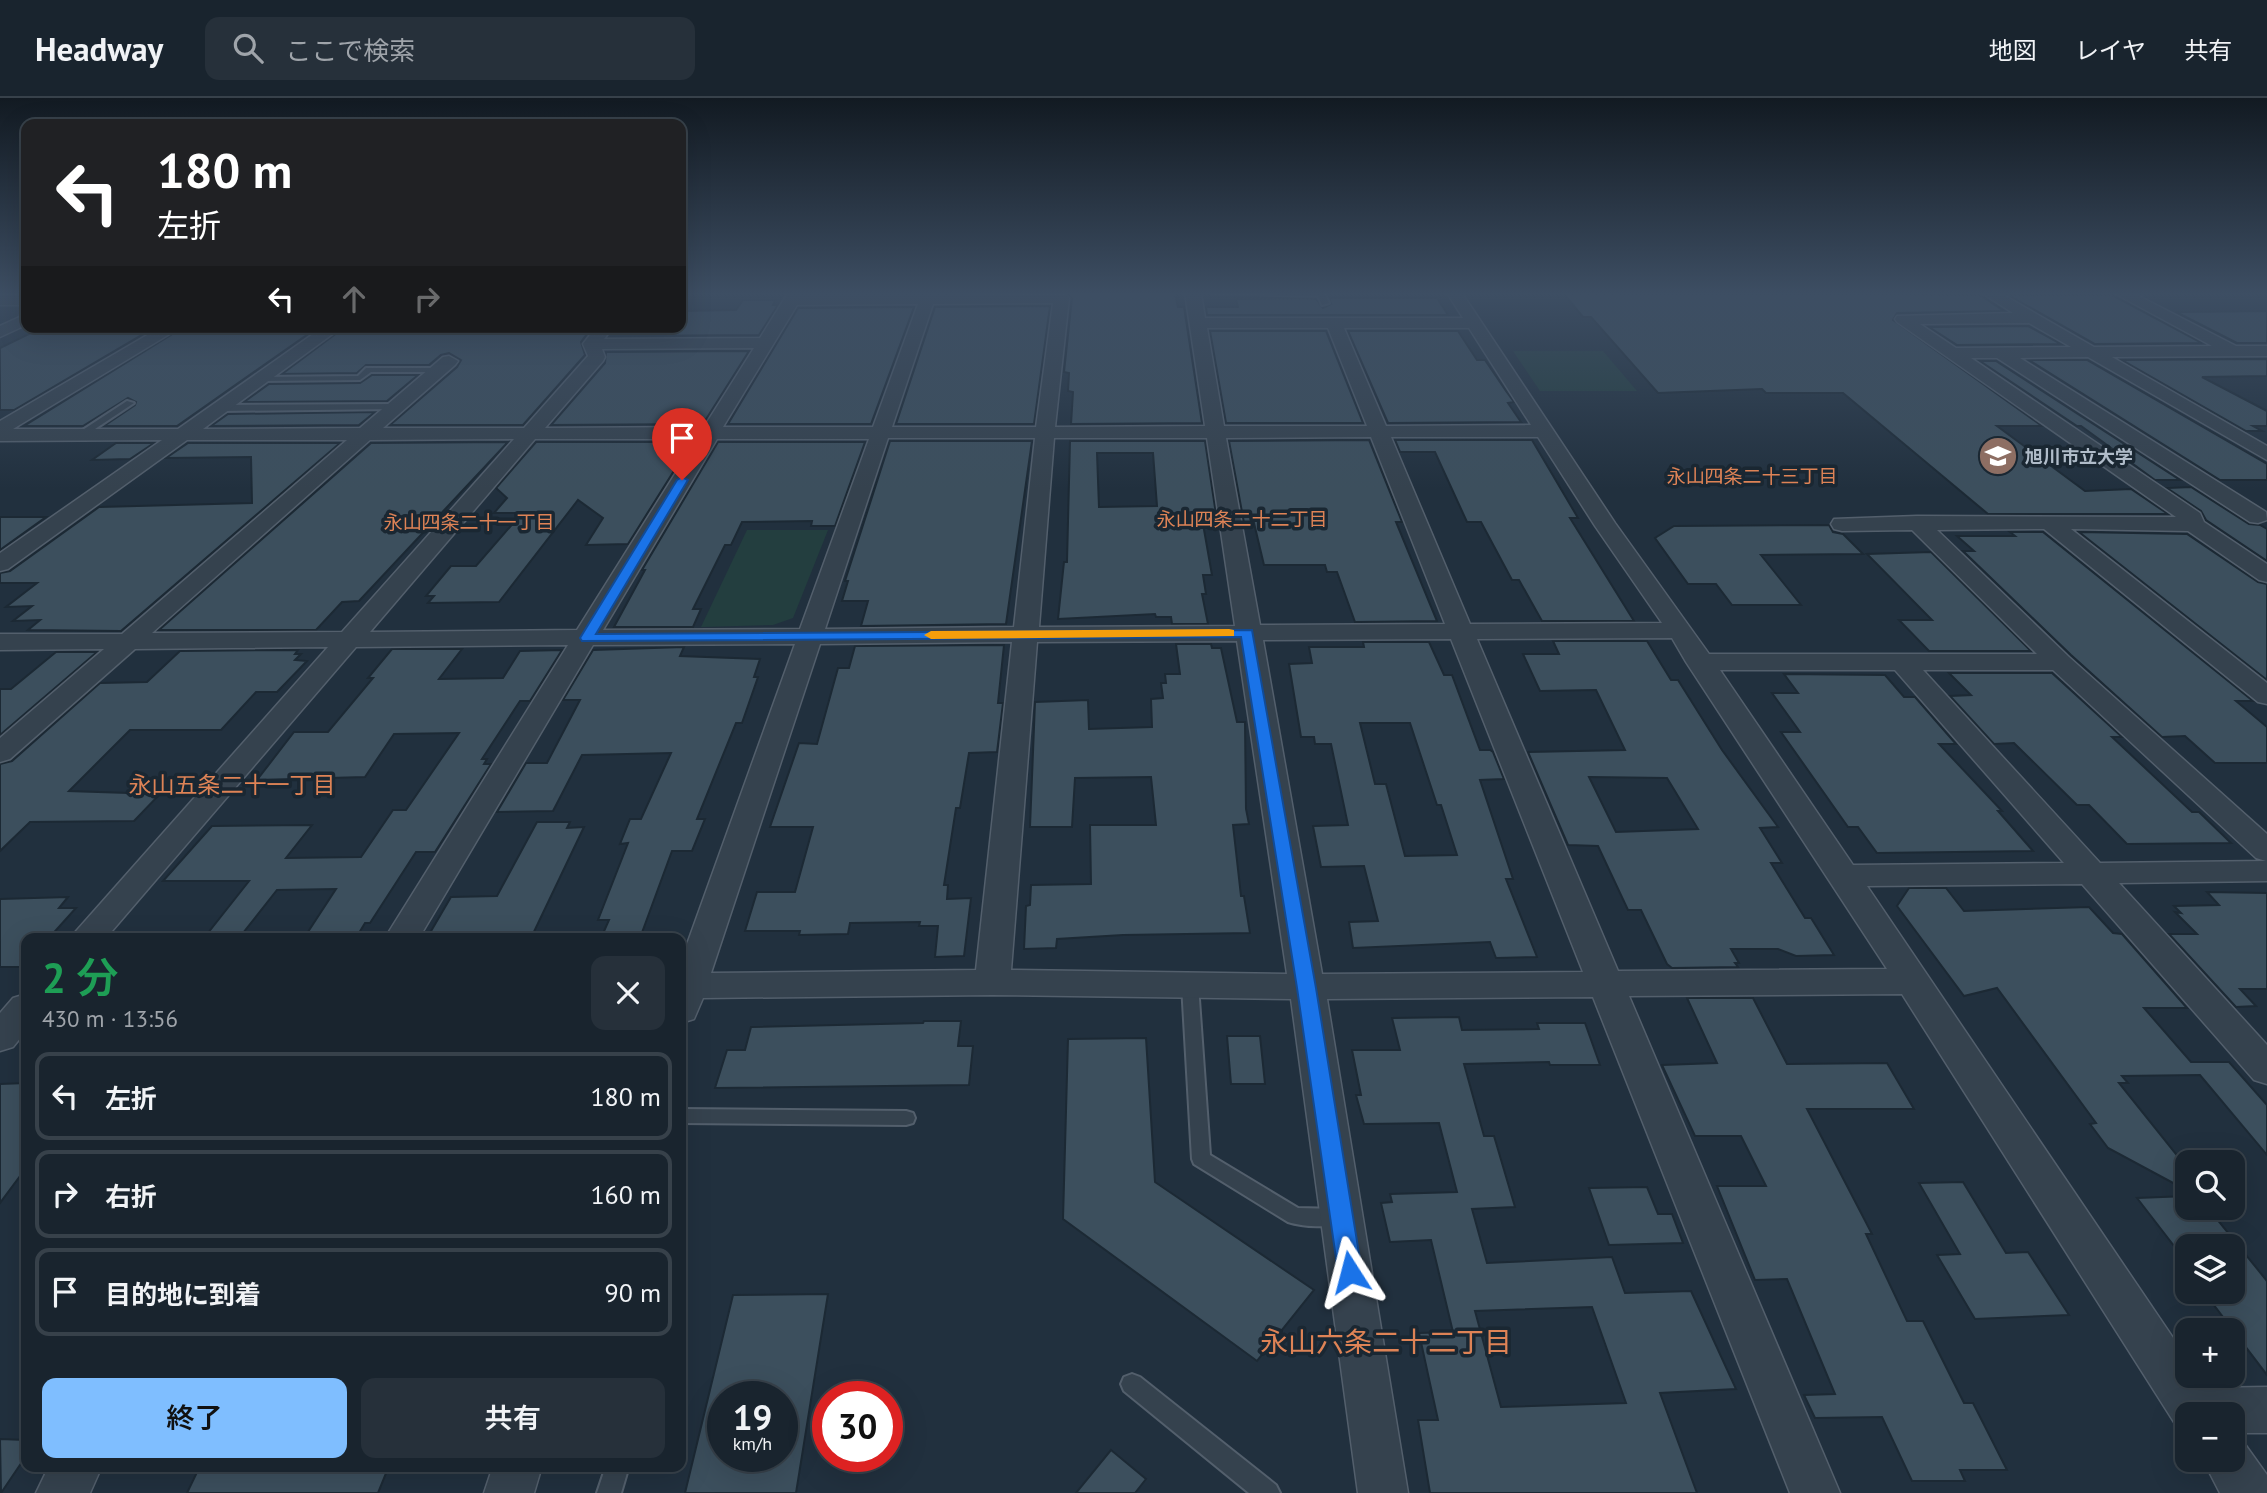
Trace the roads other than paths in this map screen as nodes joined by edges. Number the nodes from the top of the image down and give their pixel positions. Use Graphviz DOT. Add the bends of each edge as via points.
graph roads {
  1 [pos="120,358"];
  2 [pos="290,358"];
  3 [pos="596,358"];
  4 [pos="756,358"];
  5 [pos="906,358"];
  6 [pos="1054,358"];
  7 [pos="1204,358"];
  8 [pos="1349,358"];
  9 [pos="1498,358"];
  10 [pos="1960,358"];
  11 [pos="2010,358"];
  12 [pos="2100,358"];
  13 [pos="2248,358"];
  14 [pos="444,366"];
  15 [pos="2267,368"];
  16 [pos="261,379"];
  17 [pos="130,403"];
  18 [pos="395,407"];
  19 [pos="221,408"];
  20 [pos="0,429"];
  21 [pos="1216,431"];
  22 [pos="1379,431"];
  23 [pos="1546,431"];
  24 [pos="880,433"];
  25 [pos="1045,433"];
  26 [pos="0,435"];
  27 [pos="80,435"];
  28 [pos="181,435"];
  29 [pos="530,435"];
  30 [pos="710,435"];
  31 [pos="362,436"];
  32 [pos="2267,454"];
  33 [pos="2262,517"];
  34 [pos="2193,521"];
  35 [pos="1917,523"];
  36 [pos="2050,523"];
  37 [pos="1842,524"];
  38 [pos="0,564"];
  39 [pos="2267,575"];
  40 [pos="1680,630"];
  41 [pos="1462,631"];
  42 [pos="1247,633"];
  43 [pos="1026,634"];
  44 [pos="808,635"];
  45 [pos="587,638"];
  46 [pos="349,639"];
  47 [pos="128,641"];
  48 [pos="0,642"];
  49 [pos="1699,662"];
  50 [pos="1902,662"];
  51 [pos="2060,662"];
  52 [pos="2267,696"];
  53 [pos="0,753"];
  54 [pos="2267,851"];
  55 [pos="2267,872"];
  56 [pos="2092,873"];
  57 [pos="1843,876"];
  58 [pos="91,933"];
  59 [pos="405,933"];
  60 [pos="1911,981"];
  61 [pos="992,982"];
  62 [pos="1606,984"];
  63 [pos="1190,985"];
  64 [pos="1307,988"];
  65 [pos="686,991"];
  66 [pos="686,997"];
  67 [pos="0,999"];
  68 [pos="21,999"];
  69 [pos="21,1013"];
  70 [pos="0,1037"];
  71 [pos="2267,1070"];
  72 [pos="686,1116"];
  73 [pos="906,1118"];
  74 [pos="1342,1217"];
  75 [pos="1132,1384"];
  76 [pos="2188,1402"];
  77 [pos="2267,1410"];
  78 [pos="2245,1411"];
  79 [pos="74,1472"];
  80 [pos="516,1472"];
  81 [pos="616,1472"];
  82 [pos="2235,1472"];
  83 [pos="61,1493"];
  84 [pos="509,1493"];
  85 [pos="609,1493"];
  86 [pos="1269,1493"];
  87 [pos="1384,1493"];
  88 [pos="1815,1493"];
  89 [pos="2249,1493"];
  1 -- 20 [label="street"];
  2 -- 16 [label="street"];
  3 -- 29 [label="street"];
  4 -- 30 [label="street"];
  5 -- 24 [label="street"];
  6 -- 25 [label="street"];
  7 -- 21 [label="street"];
  8 -- 22 [label="street"];
  9 -- 23 [label="street"];
  10 -- 34 [label="street"];
  11 -- 33 [label="street"];
  12 -- 32 [label="street"];
  13 -- 15 [label="street"];
  14 -- 16 [label="lane" via="369,370 360,378"];
  14 -- 18 [label="street"];
  16 -- 19 [label="street"];
  17 -- 27 [label="lane"];
  18 -- 19 [label="lane"];
  18 -- 31 [label="street"];
  19 -- 28 [label="street"];
  21 -- 22 [label="street"];
  21 -- 25 [label="street"];
  21 -- 42 [label="street"];
  22 -- 23 [label="street"];
  22 -- 41 [label="street"];
  23 -- 40 [label="street"];
  24 -- 25 [label="street"];
  24 -- 30 [label="street"];
  24 -- 44 [label="street"];
  25 -- 43 [label="street"];
  26 -- 27 [label="street"];
  27 -- 28 [label="street"];
  28 -- 31 [label="street"];
  28 -- 38 [label="street"];
  29 -- 30 [label="street"];
  29 -- 31 [label="street"];
  29 -- 46 [label="street"];
  30 -- 45 [label="street"];
  31 -- 47 [label="street"];
  33 -- 34 [label="street"];
  34 -- 36 [label="street"];
  34 -- 39 [label="street"];
  35 -- 36 [label="street"];
  35 -- 37 [label="street"];
  35 -- 51 [label="street"];
  36 -- 52 [label="street"];
  40 -- 41 [label="street"];
  40 -- 49 [label="street"];
  41 -- 42 [label="street"];
  41 -- 62 [label="street"];
  42 -- 43 [label="street"];
  42 -- 64 [label="street"];
  43 -- 44 [label="street"];
  43 -- 61 [label="street"];
  44 -- 45 [label="street"];
  44 -- 65 [label="street"];
  45 -- 46 [label="street"];
  45 -- 59 [label="street"];
  46 -- 47 [label="street"];
  46 -- 58 [label="street"];
  47 -- 48 [label="street"];
  47 -- 53 [label="street"];
  49 -- 50 [label="street"];
  49 -- 57 [label="street"];
  50 -- 51 [label="street"];
  50 -- 56 [label="street"];
  51 -- 54 [label="street"];
  55 -- 56 [label="street"];
  56 -- 57 [label="street"];
  56 -- 71 [label="street"];
  57 -- 60 [label="street"];
  60 -- 62 [label="street"];
  60 -- 76 [label="street"];
  61 -- 63 [label="street"];
  61 -- 66 [label="street"];
  62 -- 64 [label="street"];
  62 -- 88 [label="street"];
  63 -- 64 [label="street"];
  63 -- 74 [label="lane" via="1201,1159 1295,1216"];
  64 -- 74 [label="street"];
  67 -- 68 [label="street"];
  69 -- 70 [label="street"];
  72 -- 73 [label="lane"];
  74 -- 87 [label="street"];
  75 -- 86 [label="lane"];
  77 -- 78 [label="street"];
  79 -- 83 [label="street"];
  80 -- 84 [label="street"];
  81 -- 85 [label="lane"];
  82 -- 89 [label="street"];
}
